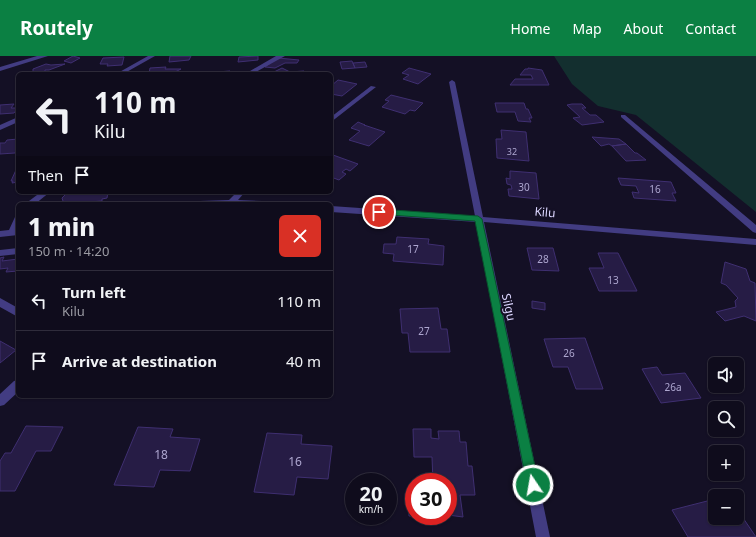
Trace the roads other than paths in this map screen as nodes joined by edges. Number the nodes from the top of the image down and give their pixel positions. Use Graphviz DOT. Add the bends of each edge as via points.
graph roads {
  1 [pos="45,56"];
  2 [pos="152,56"];
  3 [pos="282,56"];
  4 [pos="0,69"];
  5 [pos="123,72"];
  6 [pos="251,72"];
  7 [pos="452,82"];
  8 [pos="373,87"];
  9 [pos="623,116"];
  10 [pos="333,118"];
  11 [pos="16,121"];
  12 [pos="0,128"];
  13 [pos="43,194"];
  14 [pos="239,194"];
  15 [pos="32,202"];
  16 [pos="232,202"];
  17 [pos="333,209"];
  18 [pos="478,219"];
  19 [pos="756,230"];
  20 [pos="15,232"];
  21 [pos="0,234"];
  22 [pos="756,242"];
  23 [pos="16,251"];
  24 [pos="0,253"];
  25 [pos="0,302"];
  26 [pos="16,312"];
  27 [pos="16,387"];
  28 [pos="0,401"];
  29 [pos="543,537"];
  1 -- 4 [label="street"];
  2 -- 5 [label="street"];
  3 -- 6 [label="street"];
  7 -- 18 [label="street, Silgu"];
  8 -- 10 [label="street"];
  9 -- 19 [label="street"];
  11 -- 12 [label="street"];
  13 -- 15 [label="street"];
  14 -- 16 [label="street"];
  17 -- 18 [label="street, Kilu"];
  18 -- 22 [label="street, Kilu"];
  18 -- 29 [label="street, Silgu"];
  20 -- 21 [label="street"];
  23 -- 24 [label="street"];
  25 -- 26 [label="street"];
  27 -- 28 [label="street"];
}
